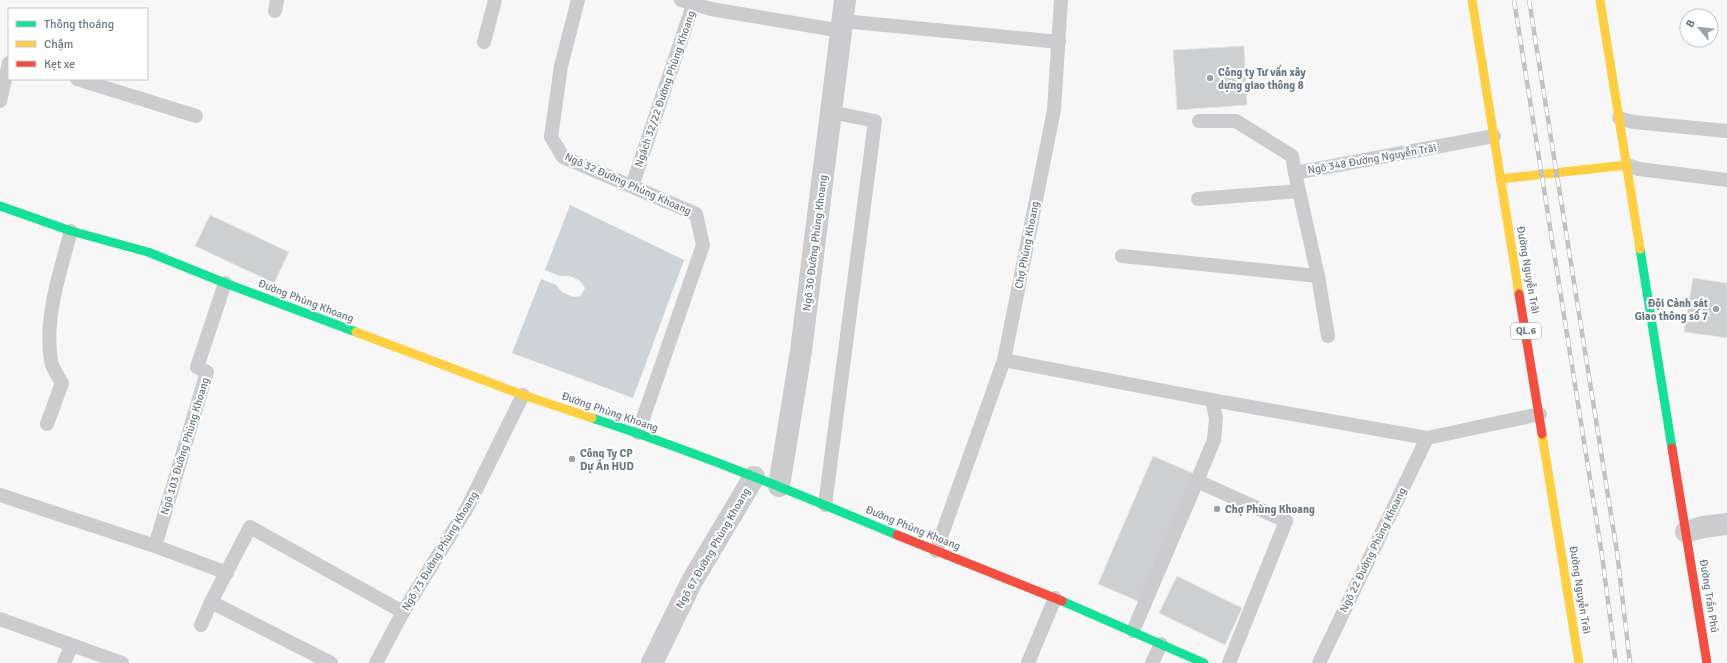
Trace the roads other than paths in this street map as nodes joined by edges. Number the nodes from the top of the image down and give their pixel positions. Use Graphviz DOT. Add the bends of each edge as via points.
graph roads {
  1 [pos="495,0"];
  2 [pos="578,0"];
  3 [pos="1062,0"];
  4 [pos="1472,0"];
  5 [pos="1600,0"];
  6 [pos="687,2"];
  7 [pos="712,4"];
  8 [pos="843,17"];
  9 [pos="484,42"];
  10 [pos="1059,42"];
  11 [pos="8,67"];
  12 [pos="80,80"];
  13 [pos="0,101"];
  14 [pos="831,112"];
  15 [pos="196,116"];
  16 [pos="1620,118"];
  17 [pos="1199,121"];
  18 [pos="1727,131"];
  19 [pos="1494,136"];
  20 [pos="1627,166"];
  21 [pos="1295,173"];
  22 [pos="1500,179"];
  23 [pos="1727,180"];
  24 [pos="632,186"];
  25 [pos="1299,191"];
  26 [pos="1198,199"];
  27 [pos="0,206"];
  28 [pos="71,232"];
  29 [pos="1122,256"];
  30 [pos="1318,276"];
  31 [pos="225,283"];
  32 [pos="1328,336"];
  33 [pos="1004,360"];
  34 [pos="523,395"];
  35 [pos="1212,400"];
  36 [pos="1540,414"];
  37 [pos="47,424"];
  38 [pos="638,433"];
  39 [pos="1427,438"];
  40 [pos="754,477"];
  41 [pos="1197,481"];
  42 [pos="779,486"];
  43 [pos="0,494"];
  44 [pos="825,505"];
  45 [pos="1727,524"];
  46 [pos="1686,532"];
  47 [pos="155,546"];
  48 [pos="936,551"];
  49 [pos="227,573"];
  50 [pos="1055,598"];
  51 [pos="211,602"];
  52 [pos="403,612"];
  53 [pos="0,619"];
  54 [pos="201,625"];
  55 [pos="1133,631"];
  56 [pos="1161,644"];
  57 [pos="72,645"];
  58 [pos="64,663"];
  59 [pos="122,663"];
  60 [pos="331,663"];
  61 [pos="376,663"];
  62 [pos="652,663"];
  63 [pos="1028,663"];
  64 [pos="1152,663"];
  65 [pos="1204,663"];
  66 [pos="1228,663"];
  67 [pos="1319,663"];
  68 [pos="1579,663"];
  69 [pos="1707,663"];
  1 -- 9 [label="lane"];
  2 -- 24 [label="lane, Ngõ 32 Đường Phùng Khoang" via="561,66 551,137 563,157"];
  3 -- 10 [label="lane, Chợ Phùng Khoang"];
  4 -- 19 [label="main road, Đường Nguyễn Trãi / QL.6"];
  5 -- 16 [label="main road"];
  6 -- 7 [label="lane"];
  6 -- 24 [label="lane, Ngách 32/22 Đường Phùng Khoang"];
  7 -- 8 [label="lane"];
  8 -- 10 [label="lane"];
  8 -- 14 [label="street, Ngõ 30 Đường Phùng Khoang"];
  10 -- 33 [label="lane, Chợ Phùng Khoang" via="1054,110"];
  11 -- 13 [label="lane"];
  12 -- 15 [label="lane"];
  14 -- 42 [label="street, Ngõ 30 Đường Phùng Khoang" via="801,351"];
  14 -- 44 [label="lane" via="875,121"];
  16 -- 18 [label="lane" via="1633,122"];
  16 -- 20 [label="main road"];
  17 -- 21 [label="lane" via="1236,121 1292,156"];
  19 -- 21 [label="lane, Ngõ 348 Đường Nguyễn Trãi"];
  19 -- 22 [label="main road, Đường Nguyễn Trãi / QL.6"];
  20 -- 22 [label="main road"];
  20 -- 23 [label="lane"];
  20 -- 46 [label="main road"];
  21 -- 25 [label="lane, Ngõ 348 Đường Nguyễn Trãi"];
  22 -- 36 [label="main road, Đường Nguyễn Trãi / QL.6"];
  24 -- 38 [label="lane, Ngõ 32 Đường Phùng Khoang" via="696,214 703,245"];
  25 -- 26 [label="lane"];
  25 -- 30 [label="lane, Ngõ 348 Đường Nguyễn Trãi"];
  27 -- 28 [label="main road, Đường Phùng Khoang"];
  28 -- 31 [label="main road, Đường Phùng Khoang" via="148,252"];
  28 -- 37 [label="lane" via="53,301 50,335 51,362 62,383"];
  29 -- 30 [label="lane"];
  30 -- 32 [label="lane, Ngõ 348 Đường Nguyễn Trãi"];
  31 -- 34 [label="main road, Đường Phùng Khoang"];
  31 -- 47 [label="lane, Ngõ 103 Đường Phùng Khoang" via="197,367 207,372"];
  33 -- 35 [label="lane"];
  33 -- 48 [label="lane, Chợ Phùng Khoang"];
  34 -- 38 [label="main road, Đường Phùng Khoang"];
  34 -- 52 [label="lane, Ngõ 73 Đường Phùng Khoang" via="467,508"];
  35 -- 39 [label="lane"];
  35 -- 41 [label="lane" via="1216,418 1214,440"];
  36 -- 39 [label="lane"];
  36 -- 68 [label="main road, Đường Nguyễn Trãi / QL.6"];
  38 -- 40 [label="main road, Đường Phùng Khoang"];
  39 -- 67 [label="lane, Ngõ 22 Đường Phùng Khoang"];
  40 -- 42 [label="main road, Đường Phùng Khoang"];
  40 -- 62 [label="street, Ngõ 67 Đường Phùng Khoang" via="692,581"];
  41 -- 55 [label="lane"];
  41 -- 66 [label="lane" via="1286,521"];
  42 -- 44 [label="main road, Đường Phùng Khoang"];
  43 -- 47 [label="lane"];
  44 -- 48 [label="main road, Đường Phùng Khoang"];
  45 -- 46 [label="street"];
  46 -- 69 [label="main road, Đường Trần Phú"];
  47 -- 49 [label="lane"];
  48 -- 50 [label="main road, Đường Phùng Khoang"];
  49 -- 51 [label="lane"];
  49 -- 52 [label="lane" via="250,527"];
  50 -- 55 [label="main road, Đường Phùng Khoang"];
  50 -- 63 [label="lane"];
  51 -- 54 [label="lane"];
  51 -- 60 [label="lane"];
  52 -- 61 [label="lane, Ngõ 73 Đường Phùng Khoang"];
  53 -- 57 [label="lane"];
  55 -- 56 [label="main road, Đường Phùng Khoang"];
  56 -- 64 [label="lane"];
  56 -- 65 [label="main road, Đường Phùng Khoang"];
  57 -- 58 [label="lane"];
  57 -- 59 [label="lane"];
}
